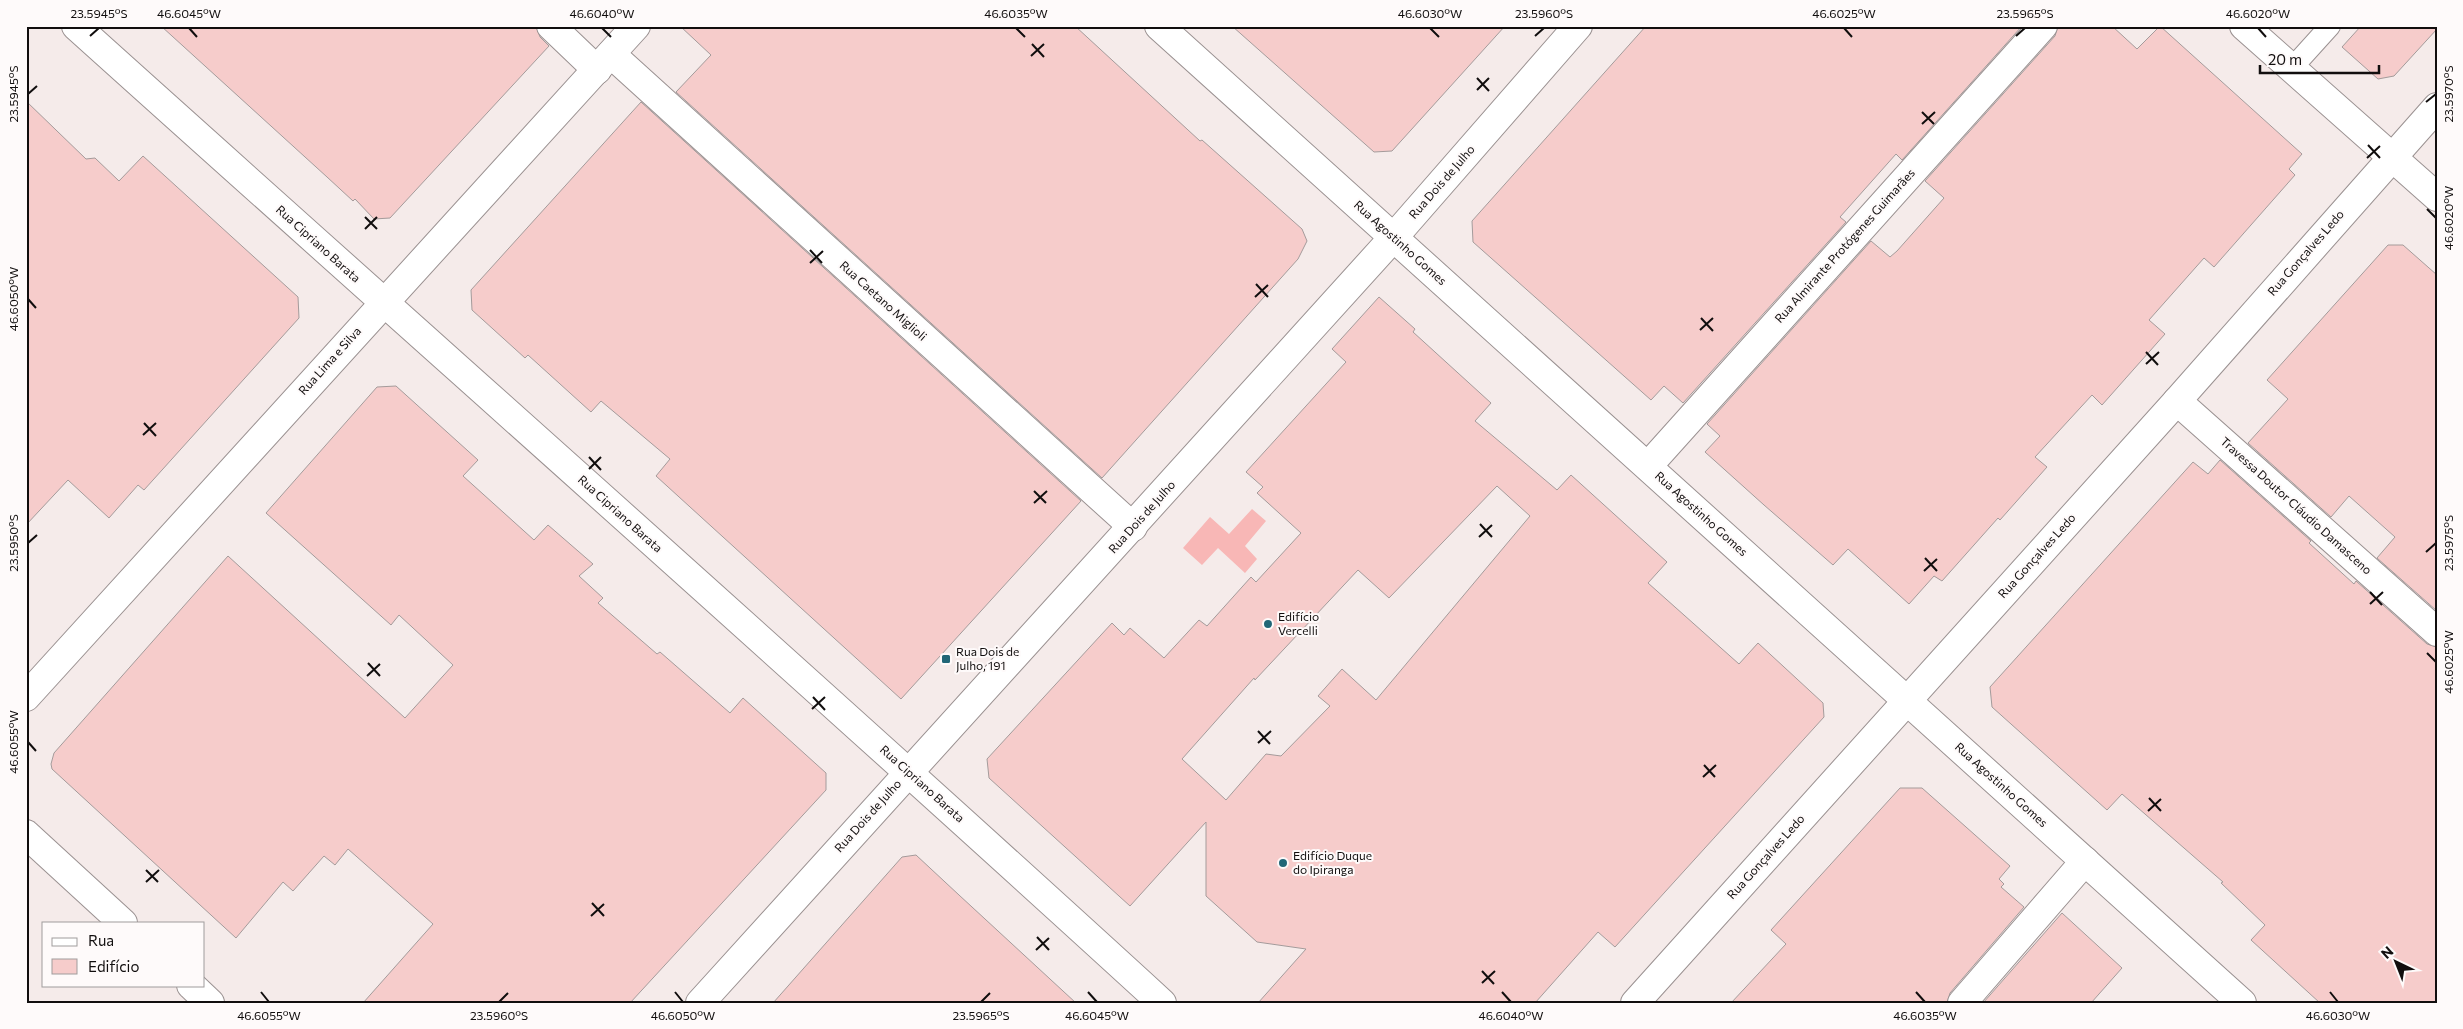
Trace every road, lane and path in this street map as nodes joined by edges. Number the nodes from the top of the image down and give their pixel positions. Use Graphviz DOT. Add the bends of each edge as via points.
graph roads {
  1 [pos="76,26"];
  2 [pos="551,26"];
  3 [pos="636,26"];
  4 [pos="1158,26"];
  5 [pos="1577,26"];
  6 [pos="2043,26"];
  7 [pos="2244,26"];
  8 [pos="2330,26"];
  9 [pos="604,62"];
  10 [pos="2292,68"];
  11 [pos="2437,107"];
  12 [pos="2392,156"];
  13 [pos="2437,197"];
  14 [pos="1394,238"];
  15 [pos="382,303"];
  16 [pos="2177,401"];
  17 [pos="1648,466"];
  18 [pos="1133,527"];
  19 [pos="2437,632"];
  20 [pos="26,697"];
  21 [pos="1907,700"];
  22 [pos="909,771"];
  23 [pos="26,834"];
  24 [pos="2085,861"];
  25 [pos="122,922"];
  26 [pos="192,986"];
  27 [pos="210,1003"];
  28 [pos="700,1003"];
  29 [pos="1162,1003"];
  30 [pos="1634,1003"];
  31 [pos="1962,1003"];
  32 [pos="2242,1003"];
  1 -- 15 [label="street, Rua Cipriano Barata"];
  2 -- 9 [label="street, Rua Caetano Miglioli"];
  3 -- 9 [label="street, Rua Lima e Silva"];
  4 -- 14 [label="street, Rua Agostinho Gomes"];
  5 -- 14 [label="street, Rua Dois de Julho"];
  6 -- 17 [label="street, Rua Almirante Protógenes Guimarães"];
  7 -- 10 [label="street"];
  8 -- 10 [label="lane"];
  9 -- 15 [label="street, Rua Lima e Silva"];
  9 -- 18 [label="street, Rua Caetano Miglioli"];
  10 -- 12 [label="street"];
  11 -- 12 [label="street, Rua Gonçalves Ledo"];
  12 -- 13 [label="street"];
  12 -- 16 [label="street, Rua Gonçalves Ledo"];
  14 -- 17 [label="street, Rua Agostinho Gomes"];
  14 -- 18 [label="street, Rua Dois de Julho"];
  15 -- 20 [label="street, Rua Lima e Silva"];
  15 -- 22 [label="street, Rua Cipriano Barata"];
  16 -- 19 [label="street, Travessa Doutor Cláudio Damasceno"];
  16 -- 21 [label="street, Rua Gonçalves Ledo"];
  17 -- 21 [label="street, Rua Agostinho Gomes"];
  18 -- 22 [label="street, Rua Dois de Julho"];
  21 -- 24 [label="street, Rua Agostinho Gomes"];
  21 -- 30 [label="street, Rua Gonçalves Ledo"];
  22 -- 28 [label="street, Rua Dois de Julho"];
  22 -- 29 [label="street, Rua Cipriano Barata"];
  23 -- 25 [label="street"];
  24 -- 31 [label="street"];
  24 -- 32 [label="street, Rua Agostinho Gomes"];
  26 -- 27 [label="street"];
}
